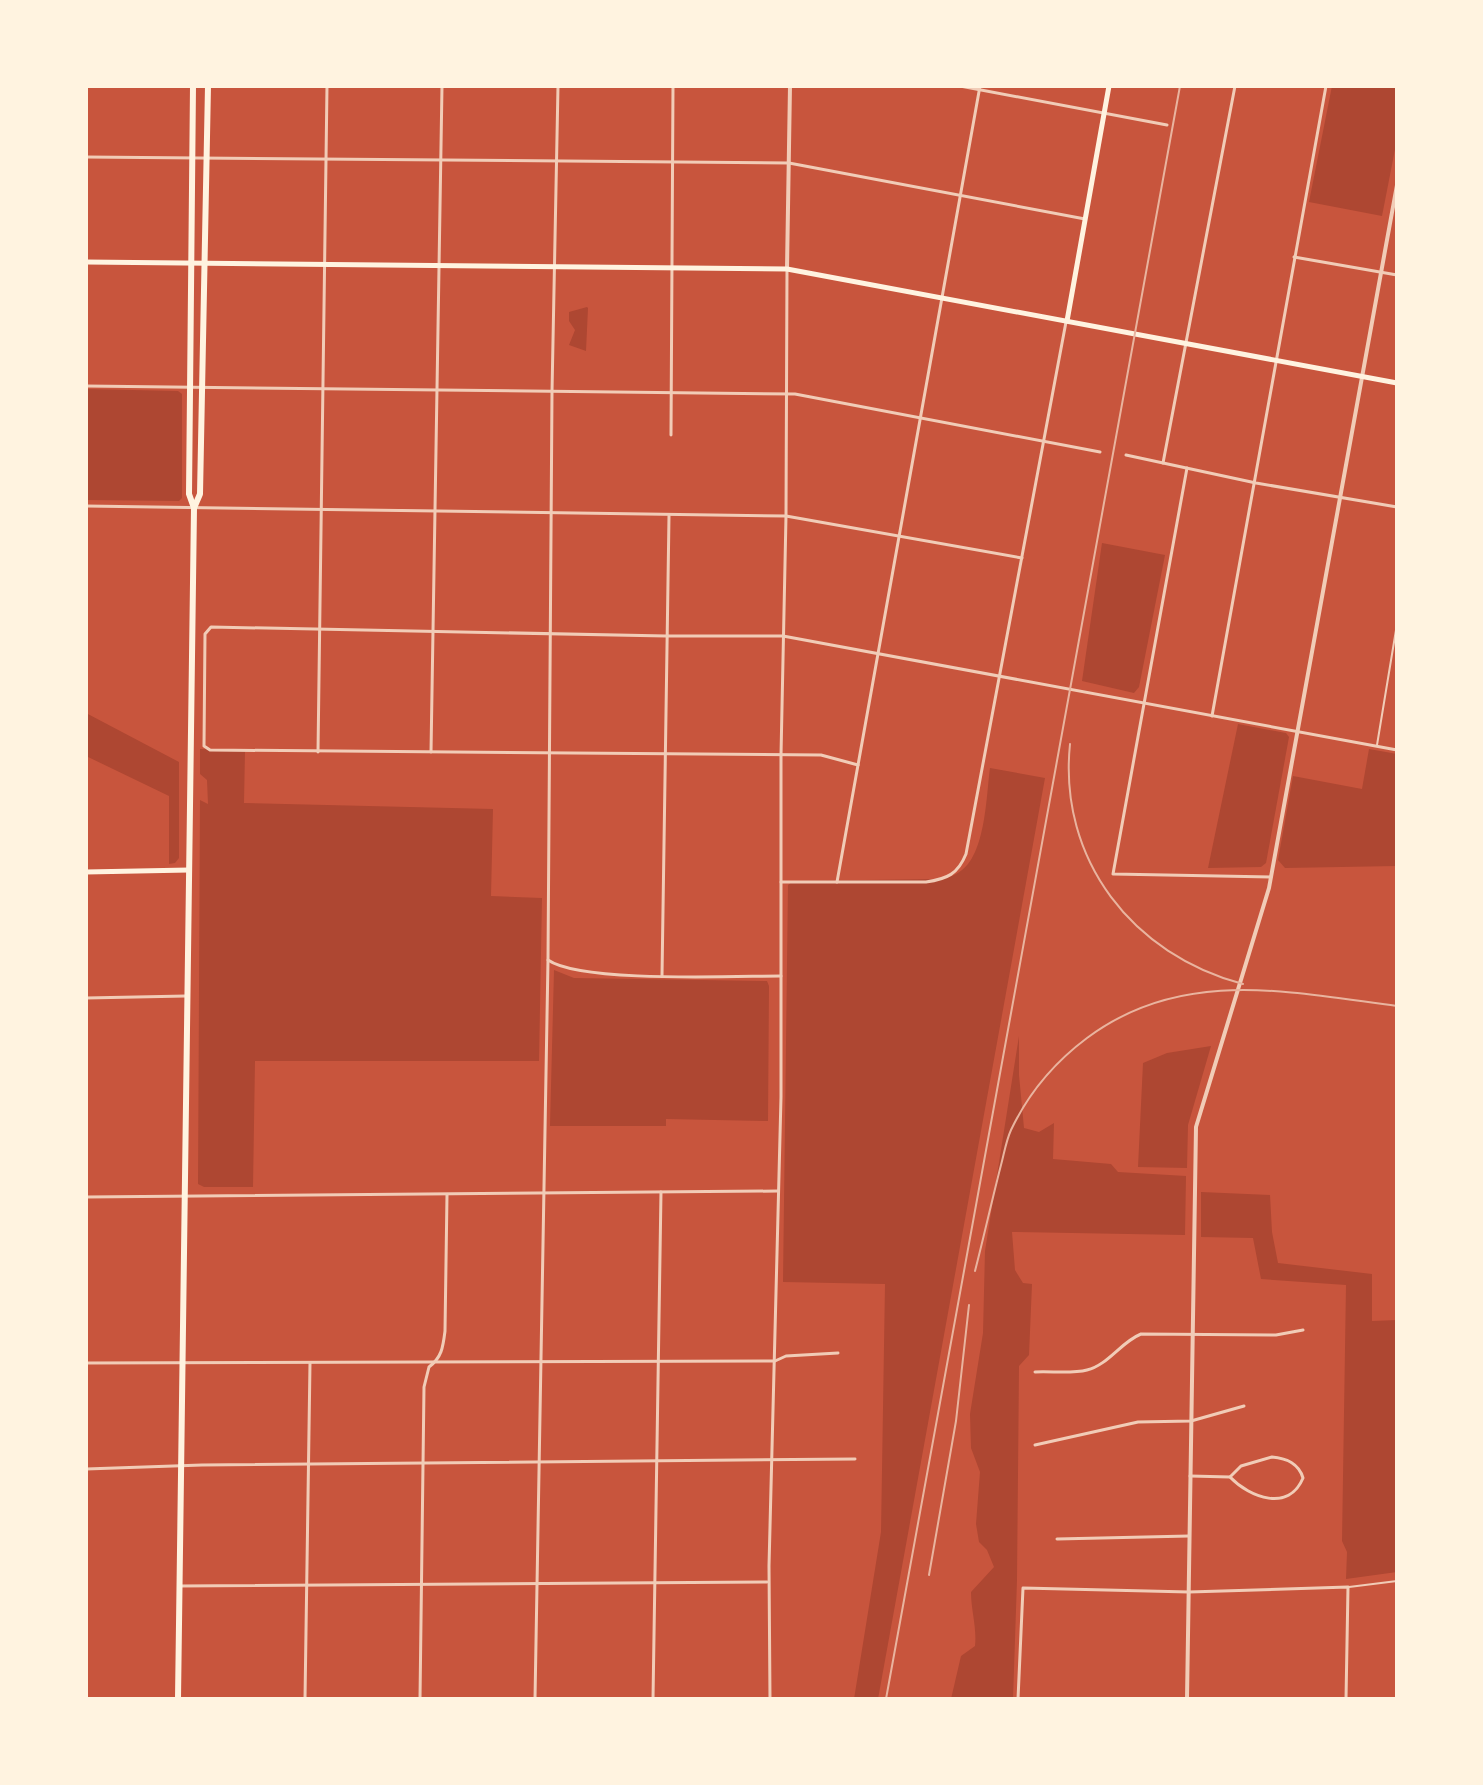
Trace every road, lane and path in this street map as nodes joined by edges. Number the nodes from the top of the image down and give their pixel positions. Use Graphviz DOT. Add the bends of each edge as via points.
graph roads {
  1 [pos="193,86"];
  2 [pos="208,86"];
  3 [pos="327,86"];
  4 [pos="442,86"];
  5 [pos="558,86"];
  6 [pos="673,86"];
  7 [pos="790,86"];
  8 [pos="960,86"];
  9 [pos="1109,86"];
  10 [pos="1235,86"];
  11 [pos="1326,86"];
  12 [pos="980,88"];
  13 [pos="1105,113"];
  14 [pos="1167,125"];
  15 [pos="86,157"];
  16 [pos="191,158"];
  17 [pos="207,159"];
  18 [pos="325,159"];
  19 [pos="441,160"];
  20 [pos="557,161"];
  21 [pos="673,162"];
  22 [pos="789,163"];
  23 [pos="1397,185"];
  24 [pos="962,195"];
  25 [pos="1085,219"];
  26 [pos="1294,257"];
  27 [pos="86,262"];
  28 [pos="190,263"];
  29 [pos="205,263"];
  30 [pos="324,264"];
  31 [pos="439,265"];
  32 [pos="555,267"];
  33 [pos="672,267"];
  34 [pos="787,269"];
  35 [pos="1381,273"];
  36 [pos="1397,275"];
  37 [pos="942,298"];
  38 [pos="1067,321"];
  39 [pos="1186,343"];
  40 [pos="1276,360"];
  41 [pos="1363,375"];
  42 [pos="1397,383"];
  43 [pos="86,386"];
  44 [pos="203,387"];
  45 [pos="189,388"];
  46 [pos="322,389"];
  47 [pos="437,390"];
  48 [pos="552,392"];
  49 [pos="671,392"];
  50 [pos="785,394"];
  51 [pos="920,417"];
  52 [pos="671,435"];
  53 [pos="1044,441"];
  54 [pos="1100,452"];
  55 [pos="1126,455"];
  56 [pos="1163,463"];
  57 [pos="1187,468"];
  58 [pos="1256,483"];
  59 [pos="1341,497"];
  60 [pos="86,506"];
  61 [pos="1397,507"];
  62 [pos="194,508"];
  63 [pos="319,510"];
  64 [pos="435,511"];
  65 [pos="552,513"];
  66 [pos="669,515"];
  67 [pos="786,516"];
  68 [pos="901,535"];
  69 [pos="1022,558"];
  70 [pos="1397,624"];
  71 [pos="319,629"];
  72 [pos="434,630"];
  73 [pos="550,633"];
  74 [pos="666,636"];
  75 [pos="783,636"];
  76 [pos="879,655"];
  77 [pos="1000,675"];
  78 [pos="1144,702"];
  79 [pos="1212,716"];
  80 [pos="1298,732"];
  81 [pos="1377,746"];
  82 [pos="1397,750"];
  83 [pos="318,752"];
  84 [pos="431,752"];
  85 [pos="550,752"];
  86 [pos="664,753"];
  87 [pos="781,755"];
  88 [pos="858,765"];
  89 [pos="189,870"];
  90 [pos="86,872"];
  91 [pos="1271,877"];
  92 [pos="781,882"];
  93 [pos="837,882"];
  94 [pos="548,960"];
  95 [pos="662,976"];
  96 [pos="781,976"];
  97 [pos="188,996"];
  98 [pos="86,998"];
  99 [pos="778,1191"];
  100 [pos="661,1192"];
  101 [pos="544,1194"];
  102 [pos="447,1195"];
  103 [pos="185,1196"];
  104 [pos="86,1197"];
  105 [pos="1303,1330"];
  106 [pos="1193,1335"];
  107 [pos="838,1353"];
  108 [pos="539,1360"];
  109 [pos="658,1360"];
  110 [pos="437,1361"];
  111 [pos="775,1361"];
  112 [pos="182,1362"];
  113 [pos="86,1363"];
  114 [pos="310,1363"];
  115 [pos="1035,1372"];
  116 [pos="1244,1406"];
  117 [pos="1191,1421"];
  118 [pos="1035,1445"];
  119 [pos="773,1459"];
  120 [pos="855,1459"];
  121 [pos="656,1461"];
  122 [pos="537,1462"];
  123 [pos="423,1464"];
  124 [pos="309,1465"];
  125 [pos="181,1466"];
  126 [pos="86,1469"];
  127 [pos="1190,1476"];
  128 [pos="1230,1477"];
  129 [pos="1190,1536"];
  130 [pos="1057,1539"];
  131 [pos="1397,1581"];
  132 [pos="655,1582"];
  133 [pos="769,1582"];
  134 [pos="536,1584"];
  135 [pos="307,1585"];
  136 [pos="421,1585"];
  137 [pos="179,1586"];
  138 [pos="1348,1587"];
  139 [pos="1189,1592"];
  140 [pos="178,1699"];
  141 [pos="305,1699"];
  142 [pos="420,1699"];
  143 [pos="535,1699"];
  144 [pos="653,1699"];
  145 [pos="770,1699"];
  146 [pos="1018,1699"];
  147 [pos="1187,1699"];
  148 [pos="1346,1699"];
  1 -- 16 [label="highway"];
  2 -- 17 [label="highway"];
  3 -- 18 [label="street"];
  4 -- 19 [label="street"];
  5 -- 20 [label="street"];
  6 -- 21 [label="street"];
  7 -- 22 [label="street"];
  8 -- 12 [label="street"];
  9 -- 13 [label="main road"];
  10 -- 39 [label="street"];
  11 -- 26 [label="street"];
  12 -- 13 [label="street"];
  12 -- 24 [label="street"];
  13 -- 14 [label="street"];
  13 -- 25 [label="main road"];
  15 -- 16 [label="street"];
  16 -- 17 [label="street"];
  16 -- 28 [label="highway"];
  17 -- 18 [label="street"];
  17 -- 29 [label="highway"];
  18 -- 19 [label="street"];
  18 -- 30 [label="street"];
  19 -- 20 [label="street"];
  19 -- 31 [label="street"];
  20 -- 21 [label="street"];
  20 -- 32 [label="street"];
  21 -- 22 [label="street"];
  21 -- 33 [label="street"];
  22 -- 24 [label="street"];
  22 -- 34 [label="street"];
  23 -- 35 [label="street"];
  24 -- 25 [label="street"];
  24 -- 37 [label="street"];
  25 -- 38 [label="main road"];
  26 -- 35 [label="street"];
  26 -- 40 [label="street"];
  27 -- 28 [label="main road"];
  28 -- 29 [label="main road"];
  28 -- 45 [label="highway"];
  29 -- 30 [label="main road"];
  29 -- 44 [label="highway"];
  30 -- 31 [label="main road"];
  30 -- 46 [label="street"];
  31 -- 32 [label="main road"];
  31 -- 47 [label="street"];
  32 -- 33 [label="main road"];
  32 -- 48 [label="street"];
  33 -- 34 [label="main road"];
  33 -- 49 [label="street"];
  34 -- 37 [label="main road"];
  34 -- 50 [label="street"];
  35 -- 36 [label="street"];
  35 -- 41 [label="street"];
  37 -- 38 [label="main road"];
  37 -- 51 [label="street"];
  38 -- 39 [label="main road"];
  38 -- 53 [label="street"];
  39 -- 40 [label="main road"];
  39 -- 56 [label="street"];
  40 -- 41 [label="main road"];
  40 -- 58 [label="street"];
  41 -- 42 [label="main road"];
  41 -- 59 [label="street"];
  43 -- 45 [label="street"];
  44 -- 45 [label="street"];
  44 -- 46 [label="street"];
  44 -- 62 [label="highway" via="200,494"];
  45 -- 62 [label="highway" via="189,494"];
  46 -- 47 [label="street"];
  46 -- 63 [label="street"];
  47 -- 48 [label="street"];
  47 -- 64 [label="street"];
  48 -- 49 [label="street"];
  48 -- 65 [label="street"];
  49 -- 50 [label="street"];
  49 -- 52 [label="street"];
  50 -- 51 [label="street"];
  50 -- 67 [label="street"];
  51 -- 53 [label="street"];
  51 -- 68 [label="street"];
  53 -- 54 [label="street"];
  53 -- 69 [label="street"];
  55 -- 56 [label="street"];
  56 -- 57 [label="street"];
  57 -- 58 [label="street"];
  57 -- 78 [label="street"];
  58 -- 59 [label="street"];
  58 -- 79 [label="street"];
  59 -- 61 [label="street"];
  59 -- 80 [label="street"];
  60 -- 62 [label="street"];
  62 -- 63 [label="street"];
  62 -- 89 [label="highway"];
  63 -- 64 [label="street"];
  63 -- 71 [label="street"];
  64 -- 65 [label="street"];
  64 -- 72 [label="street"];
  65 -- 66 [label="street"];
  65 -- 73 [label="street"];
  66 -- 67 [label="street"];
  66 -- 74 [label="street"];
  67 -- 68 [label="street"];
  67 -- 75 [label="street"];
  68 -- 69 [label="street"];
  68 -- 76 [label="street"];
  69 -- 77 [label="street"];
  70 -- 81 [label="lane"];
  71 -- 72 [label="street"];
  71 -- 83 [label="street"];
  71 -- 83 [label="street" via="207,630 204,746"];
  72 -- 73 [label="street"];
  72 -- 84 [label="street"];
  73 -- 74 [label="street"];
  73 -- 85 [label="street"];
  74 -- 75 [label="street"];
  74 -- 86 [label="street"];
  75 -- 76 [label="street"];
  75 -- 87 [label="street"];
  76 -- 77 [label="street"];
  76 -- 88 [label="street"];
  77 -- 78 [label="street"];
  77 -- 93 [label="street" via="966,854 955,873 926,882"];
  78 -- 79 [label="street"];
  78 -- 91 [label="street" via="1113,874"];
  79 -- 80 [label="street"];
  80 -- 81 [label="street"];
  80 -- 91 [label="street"];
  81 -- 82 [label="street"];
  83 -- 84 [label="street"];
  84 -- 85 [label="street"];
  85 -- 86 [label="street"];
  85 -- 94 [label="street"];
  86 -- 87 [label="street"];
  86 -- 95 [label="street"];
  87 -- 88 [label="street" via="821,755"];
  87 -- 92 [label="street"];
  88 -- 93 [label="street"];
  89 -- 90 [label="main road"];
  89 -- 97 [label="highway"];
  91 -- 106 [label="street" via="1196,1127"];
  92 -- 93 [label="street"];
  92 -- 96 [label="street"];
  94 -- 95 [label="street" via="571,970"];
  94 -- 101 [label="street"];
  95 -- 96 [label="street"];
  96 -- 99 [label="street"];
  97 -- 98 [label="street"];
  97 -- 103 [label="highway"];
  99 -- 100 [label="street"];
  99 -- 111 [label="street"];
  100 -- 101 [label="street"];
  100 -- 109 [label="street"];
  101 -- 102 [label="street"];
  101 -- 108 [label="street"];
  102 -- 103 [label="street"];
  102 -- 110 [label="street" via="445,1331"];
  103 -- 104 [label="street"];
  103 -- 112 [label="highway"];
  105 -- 106 [label="street"];
  106 -- 115 [label="street" via="1141,1334 1087,1371"];
  106 -- 117 [label="street"];
  107 -- 111 [label="street"];
  108 -- 109 [label="street"];
  108 -- 110 [label="street"];
  108 -- 122 [label="street"];
  109 -- 111 [label="street"];
  109 -- 121 [label="street"];
  110 -- 114 [label="street"];
  110 -- 123 [label="street" via="426,1374"];
  111 -- 119 [label="street"];
  112 -- 113 [label="street"];
  112 -- 114 [label="street"];
  112 -- 125 [label="highway"];
  114 -- 124 [label="street"];
  116 -- 117 [label="street"];
  117 -- 118 [label="street" via="1138,1422"];
  117 -- 127 [label="street"];
  119 -- 120 [label="street"];
  119 -- 121 [label="street"];
  119 -- 133 [label="street"];
  121 -- 122 [label="street"];
  121 -- 132 [label="street"];
  122 -- 123 [label="street"];
  122 -- 134 [label="street"];
  123 -- 124 [label="street"];
  123 -- 136 [label="street"];
  124 -- 125 [label="street"];
  124 -- 135 [label="street"];
  125 -- 126 [label="street"];
  125 -- 137 [label="highway"];
  127 -- 128 [label="street"];
  127 -- 129 [label="street"];
  128 -- 128 [label="street" via="1252,1494 1274,1499 1295,1492 1303,1478 1293,1463 1272,1457 1241,1466"];
  129 -- 130 [label="street"];
  129 -- 139 [label="street"];
  131 -- 138 [label="lane"];
  132 -- 133 [label="street"];
  132 -- 134 [label="street"];
  132 -- 144 [label="street"];
  133 -- 145 [label="street"];
  134 -- 136 [label="street"];
  134 -- 143 [label="street"];
  135 -- 136 [label="street"];
  135 -- 137 [label="street"];
  135 -- 141 [label="street"];
  136 -- 142 [label="street"];
  137 -- 140 [label="highway"];
  138 -- 139 [label="street"];
  138 -- 148 [label="street"];
  139 -- 146 [label="street" via="1023,1588"];
  139 -- 147 [label="street"];
}
